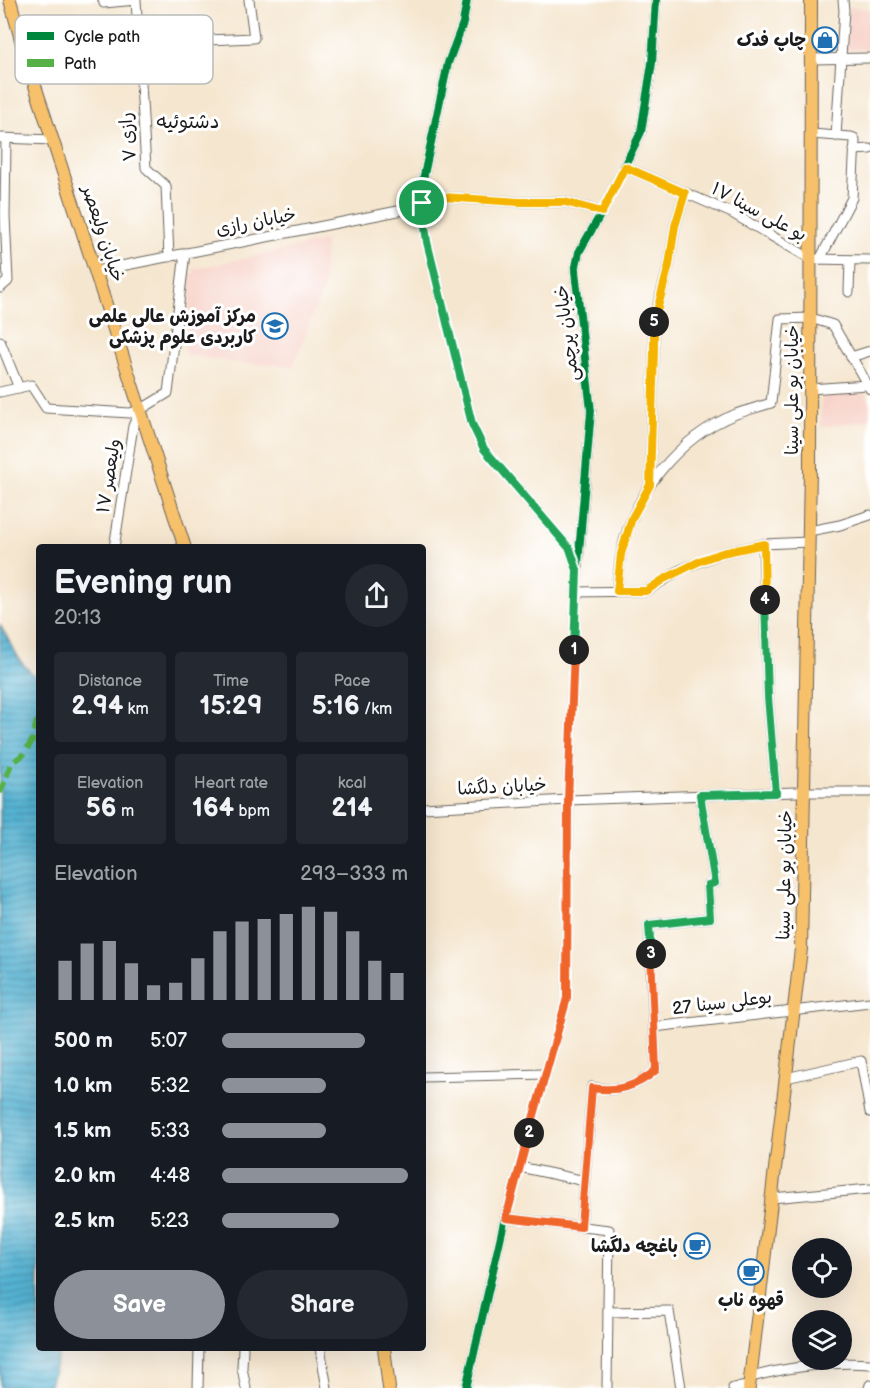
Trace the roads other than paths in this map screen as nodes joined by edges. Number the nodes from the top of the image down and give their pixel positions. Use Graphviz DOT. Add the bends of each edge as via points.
graph roads {
  1 [pos="10,0"];
  2 [pos="103,0"];
  3 [pos="467,0"];
  4 [pos="657,0"];
  5 [pos="811,0"];
  6 [pos="843,0"];
  7 [pos="252,1"];
  8 [pos="137,15"];
  9 [pos="15,18"];
  10 [pos="213,40"];
  11 [pos="811,58"];
  12 [pos="841,58"];
  13 [pos="870,58"];
  14 [pos="35,84"];
  15 [pos="141,84"];
  16 [pos="811,134"];
  17 [pos="836,136"];
  18 [pos="3,138"];
  19 [pos="53,140"];
  20 [pos="870,148"];
  21 [pos="854,150"];
  22 [pos="625,167"];
  23 [pos="685,193"];
  24 [pos="422,203"];
  25 [pos="602,212"];
  26 [pos="185,253"];
  27 [pos="169,257"];
  28 [pos="815,259"];
  29 [pos="870,260"];
  30 [pos="850,261"];
  31 [pos="96,271"];
  32 [pos="0,288"];
  33 [pos="849,292"];
  34 [pos="810,318"];
  35 [pos="0,341"];
  36 [pos="870,351"];
  37 [pos="851,357"];
  38 [pos="869,387"];
  39 [pos="19,388"];
  40 [pos="810,389"];
  41 [pos="0,392"];
  42 [pos="140,410"];
  43 [pos="650,485"];
  44 [pos="870,514"];
  45 [pos="809,537"];
  46 [pos="115,544"];
  47 [pos="184,544"];
  48 [pos="764,544"];
  49 [pos="577,570"];
  50 [pos="617,591"];
  51 [pos="576,592"];
  52 [pos="804,792"];
  53 [pos="870,792"];
  54 [pos="776,793"];
  55 [pos="700,795"];
  56 [pos="568,800"];
  57 [pos="426,808"];
  58 [pos="870,1002"];
  59 [pos="794,1011"];
  60 [pos="654,1027"];
  61 [pos="546,1074"];
  62 [pos="426,1077"];
  63 [pos="786,1078"];
  64 [pos="870,1112"];
  65 [pos="519,1167"];
  66 [pos="585,1181"];
  67 [pos="870,1190"];
  68 [pos="772,1198"];
  69 [pos="506,1218"];
  70 [pos="581,1227"];
  71 [pos="608,1312"];
  72 [pos="199,1351"];
  73 [pos="243,1351"];
  74 [pos="321,1351"];
  75 [pos="384,1351"];
  76 [pos="870,1364"];
  77 [pos="750,1384"];
  78 [pos="467,1387"];
  79 [pos="198,1388"];
  80 [pos="246,1388"];
  81 [pos="327,1388"];
  82 [pos="389,1388"];
  83 [pos="479,1388"];
  84 [pos="607,1388"];
  85 [pos="681,1388"];
  86 [pos="733,1388"];
  1 -- 9 [label="main road, خیابان ولیعصر"];
  2 -- 8 [label="street, رازی ۷" via="136,0"];
  3 -- 24 [label="street" via="448,63 421,189"];
  4 -- 22 [label="street, خیابان پرچمی" via="641,132"];
  5 -- 11 [label="main road, خیابان بو علی سینا"];
  6 -- 12 [label="street"];
  7 -- 10 [label="street" via="254,38"];
  11 -- 12 [label="street"];
  11 -- 16 [label="main road, خیابان بو علی سینا"];
  12 -- 13 [label="street"];
  12 -- 17 [label="street"];
  14 -- 19 [label="main road, خیابان ولیعصر"];
  15 -- 27 [label="street, رازی ۷" via="146,168 166,186"];
  16 -- 17 [label="street"];
  16 -- 28 [label="main road, خیابان بو علی سینا"];
  17 -- 21 [label="street" via="854,138"];
  18 -- 19 [label="street"];
  18 -- 32 [label="street" via="8,281"];
  19 -- 31 [label="main road, خیابان ولیعصر"];
  20 -- 21 [label="street"];
  21 -- 28 [label="street" via="852,198"];
  22 -- 23 [label="street, بو علی سینا ۱۷"];
  22 -- 25 [label="street, خیابان پرچمی"];
  23 -- 28 [label="street, بو علی سینا ۱۷" via="732,213"];
  23 -- 43 [label="street" via="654,319"];
  24 -- 25 [label="street, خیابان رازی" via="443,197 565,202"];
  24 -- 26 [label="street, خیابان رازی"];
  24 -- 49 [label="street" via="427,242 472,424 484,449 570,549"];
  25 -- 49 [label="street, خیابان پرچمی" via="579,252 575,271 591,411"];
  26 -- 27 [label="street, خیابان رازی"];
  26 -- 42 [label="street" via="168,393"];
  27 -- 31 [label="street, خیابان رازی"];
  28 -- 30 [label="street"];
  28 -- 34 [label="main road, خیابان بو علی سینا"];
  29 -- 30 [label="street"];
  30 -- 33 [label="street"];
  31 -- 42 [label="main road, خیابان ولیعصر"];
  34 -- 37 [label="street" via="833,325"];
  34 -- 40 [label="main road, خیابان بو علی سینا"];
  34 -- 43 [label="street" via="780,319 771,403 735,414 702,432 674,456"];
  35 -- 39 [label="street"];
  36 -- 37 [label="street"];
  37 -- 38 [label="street"];
  38 -- 40 [label="street"];
  39 -- 41 [label="street"];
  39 -- 42 [label="street" via="31,385 46,408 130,413"];
  40 -- 45 [label="main road, خیابان بو علی سینا"];
  42 -- 46 [label="street, ولیعصر ۱۷" via="133,426"];
  42 -- 47 [label="main road, خیابان ولیعصر"];
  43 -- 50 [label="street" via="632,518 621,554"];
  44 -- 45 [label="street"];
  45 -- 48 [label="street"];
  45 -- 52 [label="main road, خیابان بو علی سینا"];
  48 -- 50 [label="street" via="702,560 646,591"];
  48 -- 54 [label="street" via="768,697"];
  49 -- 51 [label="street, خیابان پرچمی"];
  50 -- 51 [label="street"];
  51 -- 56 [label="street, خیابان پرچمی"];
  52 -- 53 [label="street, خیابان دلگشا"];
  52 -- 54 [label="street, خیابان دلگشا"];
  52 -- 59 [label="main road, خیابان بو علی سینا" via="801,949"];
  54 -- 55 [label="street, خیابان دلگشا"];
  55 -- 56 [label="street, خیابان دلگشا"];
  55 -- 60 [label="street" via="715,883 708,885 710,918 649,925"];
  56 -- 57 [label="street, خیابان دلگشا"];
  56 -- 61 [label="street, خیابان پرچمی" via="567,998"];
  58 -- 59 [label="street, بوعلی سینا 27"];
  59 -- 60 [label="street, بوعلی سینا 27"];
  59 -- 63 [label="main road, خیابان بو علی سینا"];
  60 -- 66 [label="street" via="656,1070 622,1089 592,1088"];
  61 -- 62 [label="street"];
  61 -- 65 [label="street, خیابان پرچمی"];
  63 -- 64 [label="street" via="861,1061"];
  63 -- 68 [label="main road, خیابان بو علی سینا"];
  65 -- 66 [label="street"];
  65 -- 69 [label="street, خیابان پرچمی"];
  66 -- 70 [label="street"];
  67 -- 68 [label="street"];
  68 -- 77 [label="main road, خیابان بو علی سینا"];
  69 -- 70 [label="street"];
  69 -- 78 [label="street, خیابان پرچمی"];
  70 -- 71 [label="street" via="609,1230"];
  71 -- 84 [label="street"];
  71 -- 85 [label="street" via="669,1311"];
  72 -- 79 [label="street"];
  73 -- 80 [label="street"];
  74 -- 81 [label="street"];
  75 -- 82 [label="main road"];
  76 -- 77 [label="street" via="814,1364 782,1370"];
  77 -- 86 [label="street"];
  78 -- 83 [label="street"];
}
